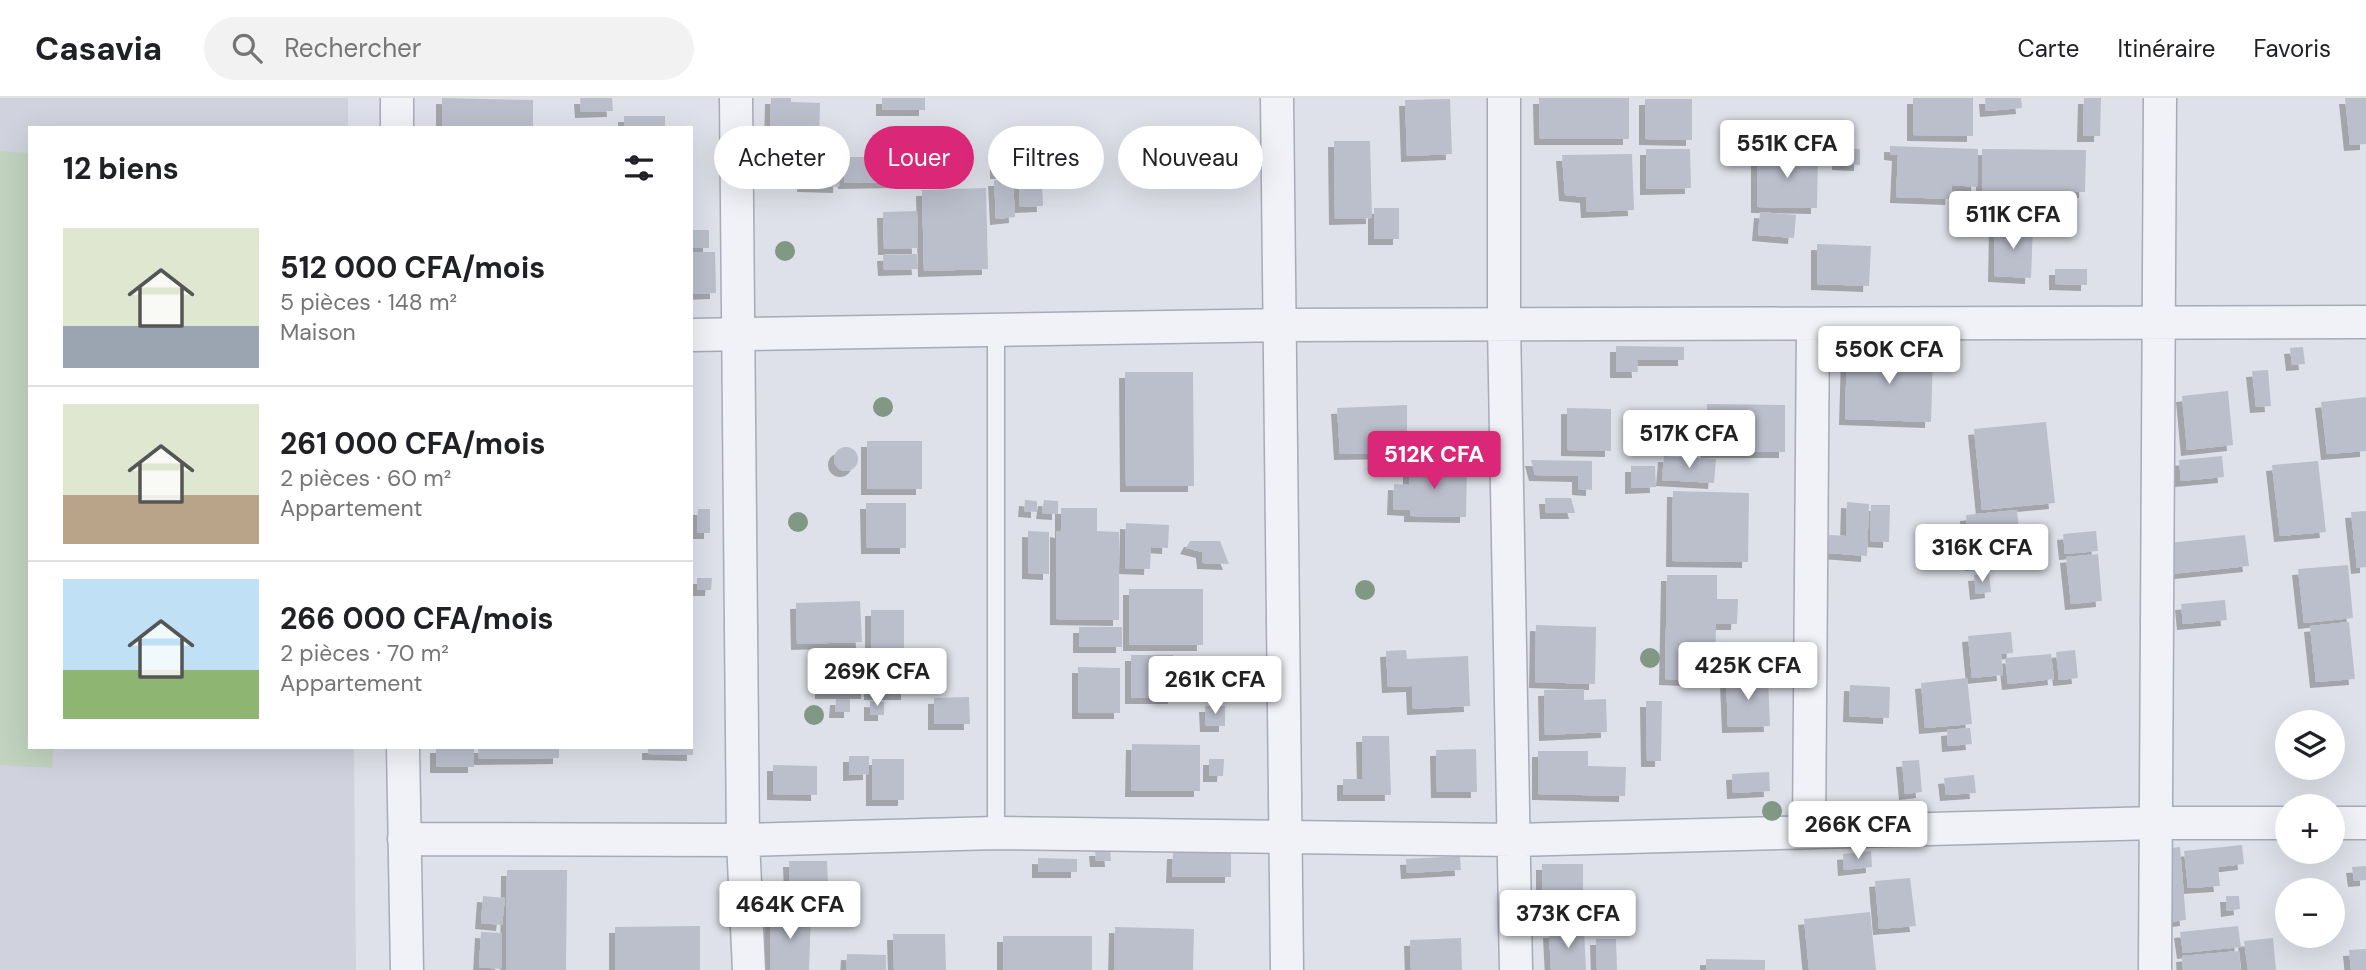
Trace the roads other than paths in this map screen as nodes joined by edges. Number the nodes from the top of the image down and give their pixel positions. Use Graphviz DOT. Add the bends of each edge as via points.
graph roads {
  1 [pos="397,98"];
  2 [pos="736,98"];
  3 [pos="1277,98"];
  4 [pos="1504,98"];
  5 [pos="2161,98"];
  6 [pos="397,126"];
  7 [pos="2366,322"];
  8 [pos="1813,324"];
  9 [pos="2159,324"];
  10 [pos="1280,325"];
  11 [pos="1504,326"];
  12 [pos="996,330"];
  13 [pos="739,333"];
  14 [pos="693,335"];
  15 [pos="403,749"];
  16 [pos="2156,822"];
  17 [pos="2275,823"];
  18 [pos="2345,823"];
  19 [pos="2366,823"];
  20 [pos="1809,831"];
  21 [pos="996,833"];
  22 [pos="1286,836"];
  23 [pos="404,839"];
  24 [pos="743,840"];
  25 [pos="1512,840"];
  26 [pos="407,970"];
  27 [pos="749,970"];
  28 [pos="1287,970"];
  29 [pos="1516,970"];
  30 [pos="2155,970"];
  1 -- 6 [label="street"];
  2 -- 13 [label="street"];
  3 -- 10 [label="street"];
  4 -- 11 [label="street"];
  5 -- 9 [label="street"];
  7 -- 9 [label="street"];
  8 -- 9 [label="street"];
  8 -- 11 [label="street"];
  8 -- 20 [label="street"];
  9 -- 16 [label="street"];
  10 -- 11 [label="street"];
  10 -- 12 [label="street"];
  10 -- 22 [label="street"];
  11 -- 25 [label="street"];
  12 -- 13 [label="street"];
  12 -- 21 [label="lane"];
  13 -- 14 [label="street"];
  13 -- 24 [label="street"];
  15 -- 23 [label="street"];
  16 -- 17 [label="street"];
  16 -- 20 [label="street"];
  16 -- 30 [label="street"];
  18 -- 19 [label="street"];
  20 -- 25 [label="street"];
  21 -- 22 [label="street"];
  21 -- 24 [label="street"];
  22 -- 25 [label="street"];
  22 -- 28 [label="street"];
  23 -- 24 [label="street"];
  23 -- 26 [label="street"];
  24 -- 27 [label="street"];
  25 -- 29 [label="street"];
}
